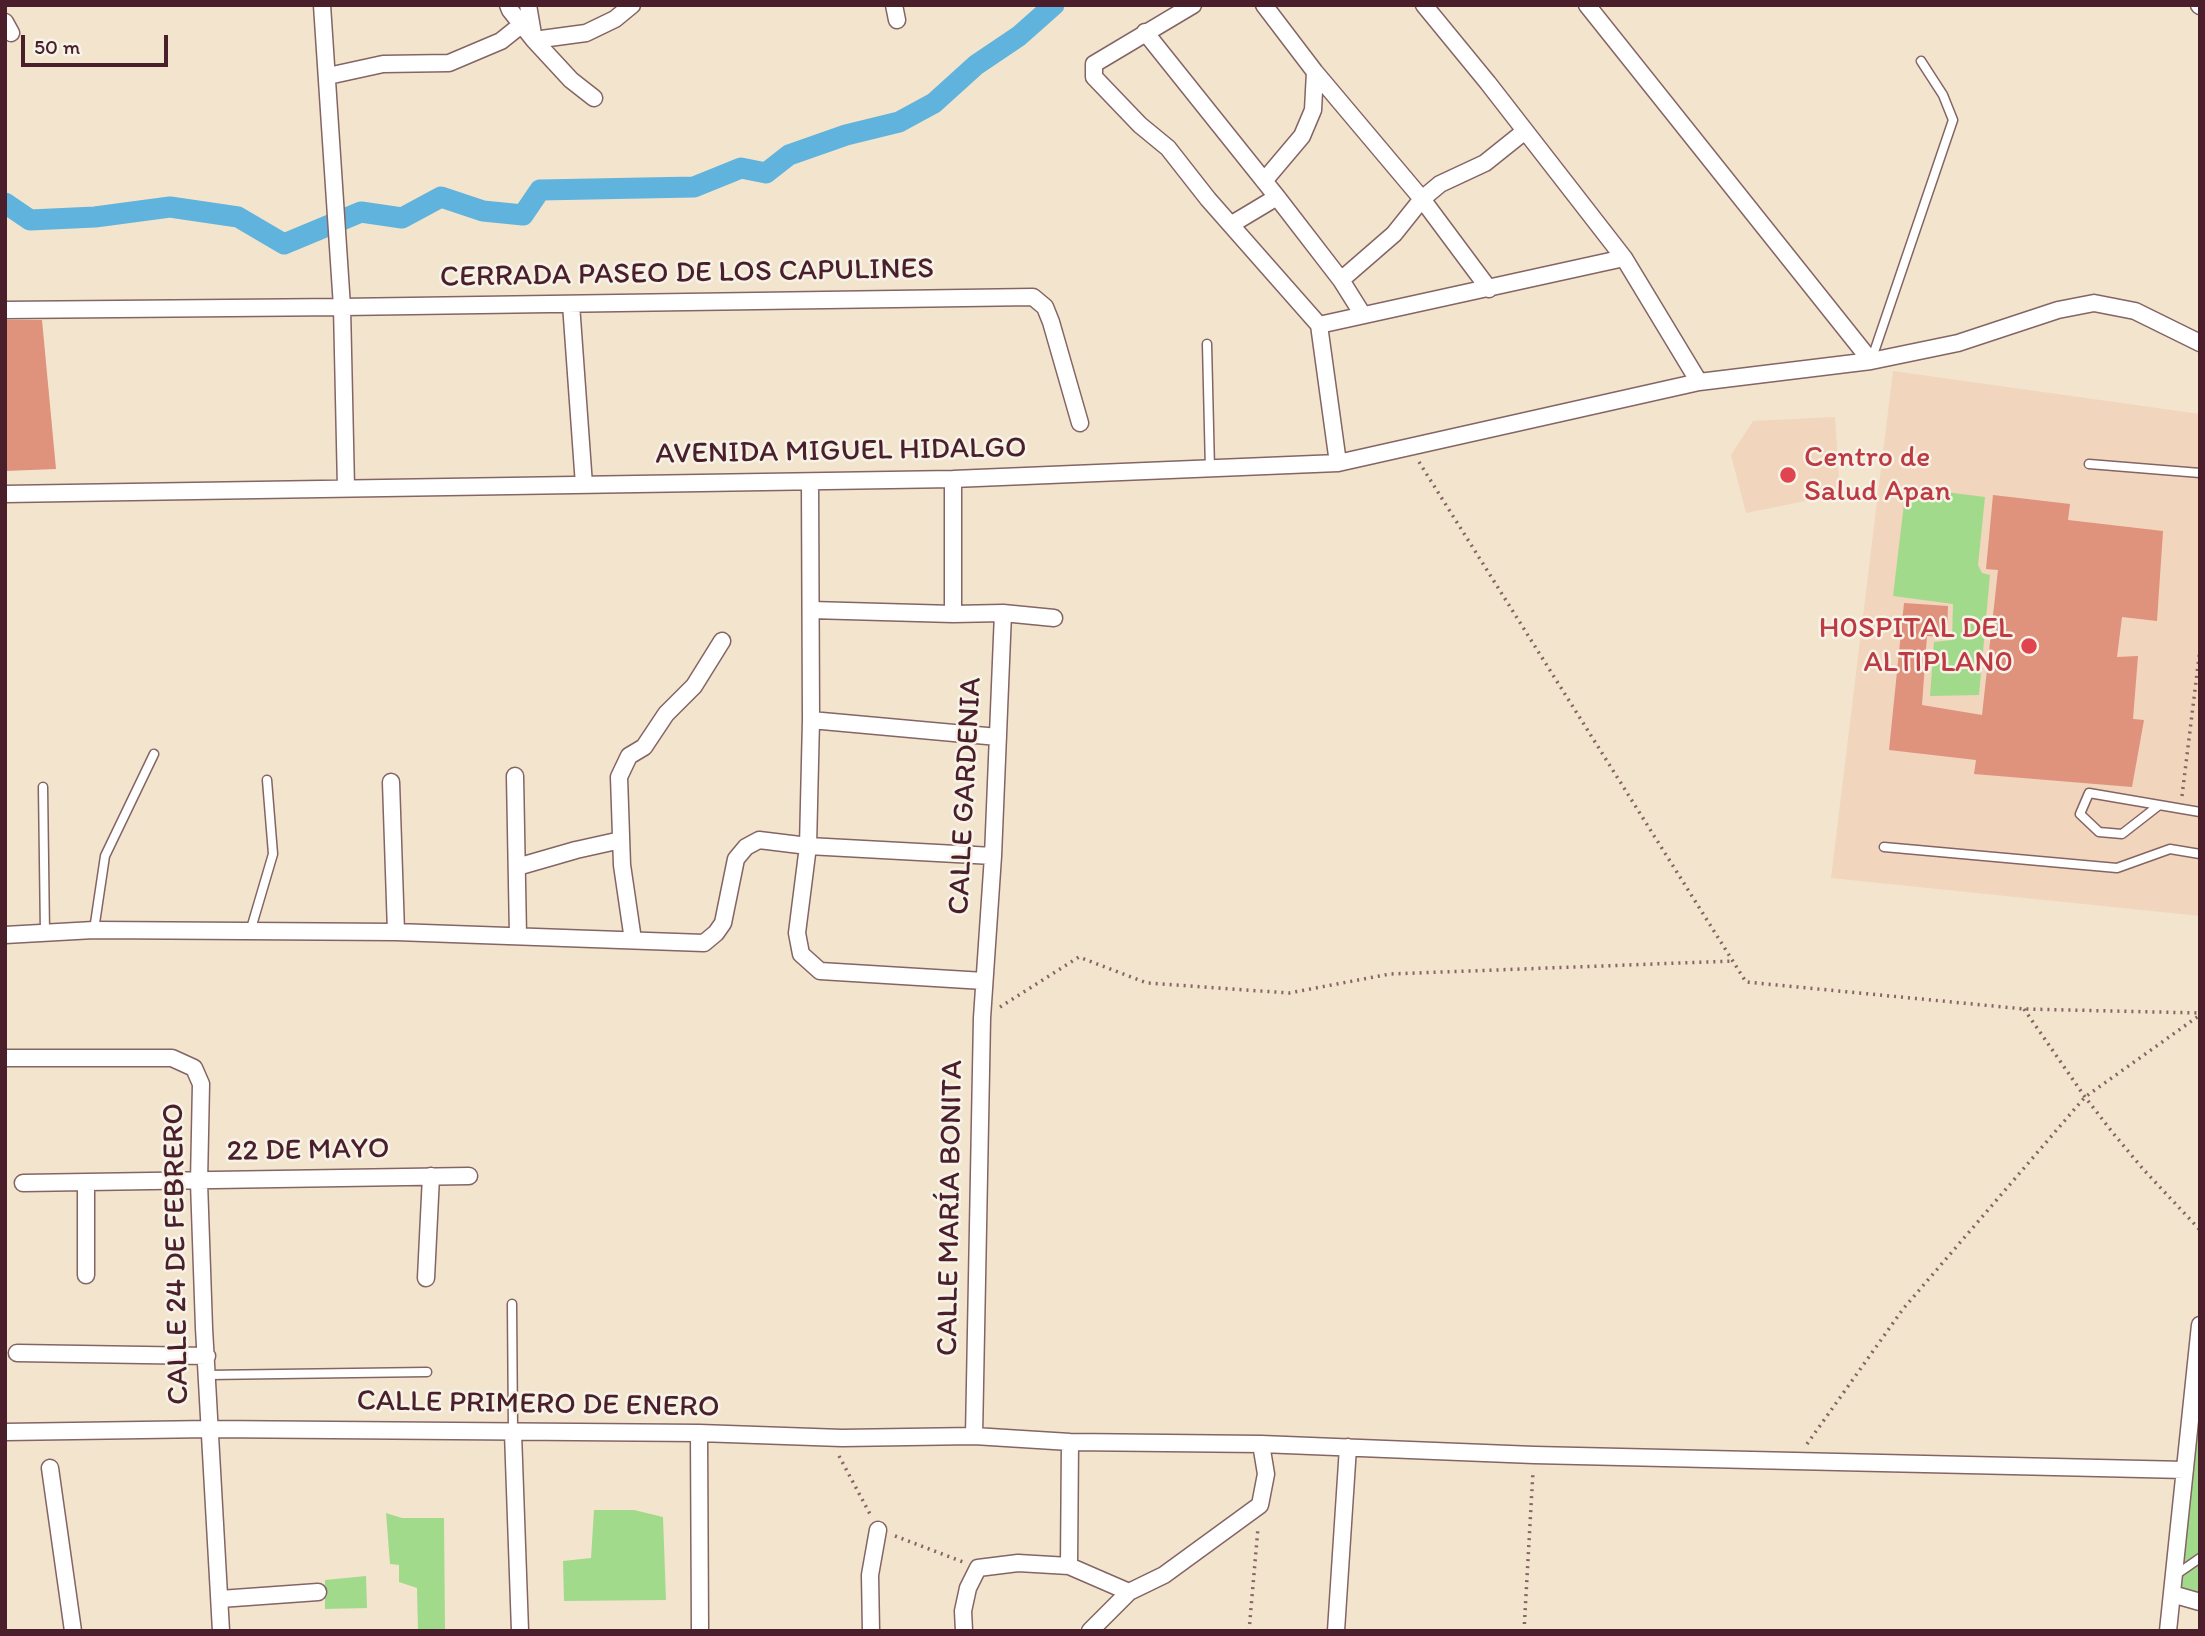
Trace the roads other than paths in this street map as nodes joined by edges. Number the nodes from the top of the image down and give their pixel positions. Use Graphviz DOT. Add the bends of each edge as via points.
graph roads {
  1 [pos="322,5"];
  2 [pos="508,5"];
  3 [pos="528,5"];
  4 [pos="632,5"];
  5 [pos="1193,5"];
  6 [pos="1264,5"];
  7 [pos="1424,5"];
  8 [pos="1587,5"];
  9 [pos="521,25"];
  10 [pos="1145,32"];
  11 [pos="534,40"];
  12 [pos="1921,61"];
  13 [pos="1315,72"];
  14 [pos="328,76"];
  15 [pos="594,98"];
  16 [pos="1525,131"];
  17 [pos="1264,181"];
  18 [pos="1278,197"];
  19 [pos="1422,199"];
  20 [pos="1232,224"];
  21 [pos="1623,258"];
  22 [pos="1341,280"];
  23 [pos="1489,289"];
  24 [pos="571,304"];
  25 [pos="342,307"];
  26 [pos="5,310"];
  27 [pos="1363,315"];
  28 [pos="1319,325"];
  29 [pos="2200,343"];
  30 [pos="1207,344"];
  31 [pos="1871,361"];
  32 [pos="1699,382"];
  33 [pos="1080,423"];
  34 [pos="1338,463"];
  35 [pos="2089,464"];
  36 [pos="1210,470"];
  37 [pos="2200,473"];
  38 [pos="953,480"];
  39 [pos="810,482"];
  40 [pos="584,485"];
  41 [pos="346,488"];
  42 [pos="5,494"];
  43 [pos="811,610"];
  44 [pos="1003,613"];
  45 [pos="953,614"];
  46 [pos="1054,618"];
  47 [pos="722,641"];
  48 [pos="811,720"];
  49 [pos="998,737"];
  50 [pos="154,754"];
  51 [pos="515,776"];
  52 [pos="267,780"];
  53 [pos="391,782"];
  54 [pos="43,787"];
  55 [pos="2158,806"];
  56 [pos="2200,812"];
  57 [pos="621,840"];
  58 [pos="808,846"];
  59 [pos="1884,847"];
  60 [pos="2200,854"];
  61 [pos="993,856"];
  62 [pos="517,867"];
  63 [pos="94,930"];
  64 [pos="250,932"];
  65 [pos="396,932"];
  66 [pos="45,934"];
  67 [pos="5,935"];
  68 [pos="518,936"];
  69 [pos="633,940"];
  70 [pos="984,981"];
  71 [pos="5,1058"];
  72 [pos="430,1176"];
  73 [pos="469,1176"];
  74 [pos="199,1181"];
  75 [pos="23,1183"];
  76 [pos="86,1183"];
  77 [pos="86,1275"];
  78 [pos="426,1278"];
  79 [pos="512,1304"];
  80 [pos="2200,1325"];
  81 [pos="17,1353"];
  82 [pos="207,1356"];
  83 [pos="427,1372"];
  84 [pos="207,1375"];
  85 [pos="210,1429"];
  86 [pos="5,1432"];
  87 [pos="513,1433"];
  88 [pos="699,1433"];
  89 [pos="974,1436"];
  90 [pos="1070,1441"];
  91 [pos="1261,1444"];
  92 [pos="1348,1447"];
  93 [pos="50,1468"];
  94 [pos="2185,1470"];
  95 [pos="878,1530"];
  96 [pos="2200,1558"];
  97 [pos="1069,1566"];
  98 [pos="2174,1576"];
  99 [pos="318,1592"];
  100 [pos="1129,1592"];
  101 [pos="2172,1594"];
  102 [pos="220,1599"];
  103 [pos="2200,1602"];
  104 [pos="73,1631"];
  105 [pos="221,1631"];
  106 [pos="520,1631"];
  107 [pos="700,1631"];
  108 [pos="871,1631"];
  109 [pos="964,1631"];
  110 [pos="1090,1631"];
  111 [pos="1336,1631"];
  112 [pos="2168,1631"];
  1 -- 14 [label="street"];
  2 -- 9 [label="street"];
  3 -- 11 [label="street"];
  4 -- 11 [label="street" via="586,33"];
  5 -- 10 [label="street"];
  6 -- 13 [label="street"];
  7 -- 16 [label="street"];
  8 -- 31 [label="street"];
  9 -- 11 [label="street"];
  9 -- 14 [label="street" via="501,41 449,63 383,64"];
  10 -- 17 [label="street"];
  10 -- 20 [label="street" via="1094,64 1094,77 1168,148"];
  11 -- 15 [label="street"];
  12 -- 31 [label="lane" via="1943,94 1953,120"];
  13 -- 17 [label="street" via="1313,110 1302,136"];
  13 -- 19 [label="street"];
  14 -- 25 [label="street"];
  16 -- 19 [label="street" via="1485,163 1440,184"];
  16 -- 21 [label="street"];
  17 -- 18 [label="street"];
  18 -- 20 [label="street"];
  18 -- 22 [label="street"];
  19 -- 22 [label="street" via="1394,234"];
  19 -- 23 [label="street"];
  20 -- 28 [label="street"];
  21 -- 23 [label="street"];
  21 -- 32 [label="street"];
  22 -- 27 [label="street"];
  23 -- 27 [label="street"];
  24 -- 25 [label="street, CERRADA PASEO DE LOS CAPULINES"];
  24 -- 33 [label="street, CERRADA PASEO DE LOS CAPULINES" via="1033,297 1045,307 1051,322"];
  24 -- 40 [label="street"];
  25 -- 26 [label="street, CERRADA PASEO DE LOS CAPULINES"];
  25 -- 41 [label="street"];
  27 -- 28 [label="street"];
  28 -- 34 [label="street"];
  29 -- 31 [label="street, AVENIDA MIGUEL HIDALGO" via="2135,311 2094,303 1958,343"];
  30 -- 36 [label="lane"];
  31 -- 32 [label="street, AVENIDA MIGUEL HIDALGO"];
  32 -- 34 [label="street, AVENIDA MIGUEL HIDALGO"];
  34 -- 36 [label="street, AVENIDA MIGUEL HIDALGO"];
  35 -- 37 [label="lane"];
  36 -- 38 [label="street, AVENIDA MIGUEL HIDALGO"];
  38 -- 39 [label="street, AVENIDA MIGUEL HIDALGO"];
  38 -- 45 [label="street"];
  39 -- 40 [label="street, AVENIDA MIGUEL HIDALGO"];
  39 -- 43 [label="street"];
  40 -- 41 [label="street, AVENIDA MIGUEL HIDALGO"];
  41 -- 42 [label="street, AVENIDA MIGUEL HIDALGO"];
  43 -- 45 [label="street"];
  43 -- 48 [label="street"];
  44 -- 45 [label="street"];
  44 -- 46 [label="street"];
  44 -- 49 [label="street, CALLE GARDENIA"];
  47 -- 57 [label="street" via="694,686 666,714 644,747 629,756 619,777"];
  48 -- 49 [label="street"];
  48 -- 58 [label="street"];
  49 -- 61 [label="street, CALLE GARDENIA"];
  50 -- 63 [label="lane" via="105,856"];
  51 -- 62 [label="street"];
  52 -- 64 [label="lane" via="273,854"];
  53 -- 65 [label="street"];
  54 -- 66 [label="lane"];
  55 -- 55 [label="lane" via="2122,834 2099,832 2080,814 2089,793"];
  55 -- 56 [label="lane"];
  57 -- 62 [label="street"];
  57 -- 69 [label="street"];
  58 -- 61 [label="street"];
  58 -- 69 [label="street" via="759,840 746,847 736,859 723,923 704,943"];
  58 -- 70 [label="street" via="797,933 801,954 820,971"];
  59 -- 60 [label="lane" via="2117,868 2170,849"];
  61 -- 70 [label="street, CALLE GARDENIA"];
  62 -- 68 [label="street"];
  63 -- 64 [label="street"];
  63 -- 66 [label="street"];
  64 -- 65 [label="street"];
  65 -- 68 [label="street"];
  66 -- 67 [label="street"];
  68 -- 69 [label="street"];
  70 -- 89 [label="street, CALLE MARÍA BONITA"];
  71 -- 74 [label="street, CALLE 24 DE FEBRERO" via="172,1058 194,1068 201,1084"];
  72 -- 73 [label="street, 22 DE MAYO"];
  72 -- 74 [label="street, 22 DE MAYO"];
  72 -- 78 [label="street"];
  74 -- 76 [label="street, 22 DE MAYO"];
  74 -- 82 [label="street, CALLE 24 DE FEBRERO"];
  75 -- 76 [label="street, 22 DE MAYO"];
  76 -- 77 [label="street"];
  79 -- 87 [label="lane"];
  80 -- 94 [label="street"];
  81 -- 82 [label="street"];
  82 -- 84 [label="street, CALLE 24 DE FEBRERO"];
  83 -- 84 [label="lane"];
  84 -- 85 [label="street, CALLE 24 DE FEBRERO"];
  85 -- 86 [label="street, CALLE PRIMERO DE ENERO"];
  85 -- 87 [label="street, CALLE PRIMERO DE ENERO"];
  85 -- 102 [label="street, CALLE 24 DE FEBRERO"];
  87 -- 88 [label="street, CALLE PRIMERO DE ENERO"];
  87 -- 106 [label="street"];
  88 -- 89 [label="street, CALLE PRIMERO DE ENERO"];
  88 -- 107 [label="street"];
  89 -- 90 [label="street, CALLE PRIMERO DE ENERO"];
  90 -- 91 [label="street, CALLE PRIMERO DE ENERO"];
  90 -- 97 [label="street"];
  91 -- 92 [label="street, CALLE PRIMERO DE ENERO"];
  91 -- 100 [label="street" via="1266,1474 1260,1505 1164,1575"];
  92 -- 94 [label="street, CALLE PRIMERO DE ENERO"];
  92 -- 111 [label="street"];
  93 -- 104 [label="street"];
  94 -- 98 [label="street"];
  95 -- 108 [label="street" via="870,1575"];
  96 -- 98 [label="lane"];
  97 -- 100 [label="street"];
  97 -- 109 [label="street" via="1018,1563 978,1568 968,1588"];
  98 -- 101 [label="street"];
  99 -- 102 [label="street"];
  100 -- 110 [label="street"];
  101 -- 103 [label="street"];
  101 -- 112 [label="street"];
  102 -- 105 [label="street, CALLE 24 DE FEBRERO"];
}
